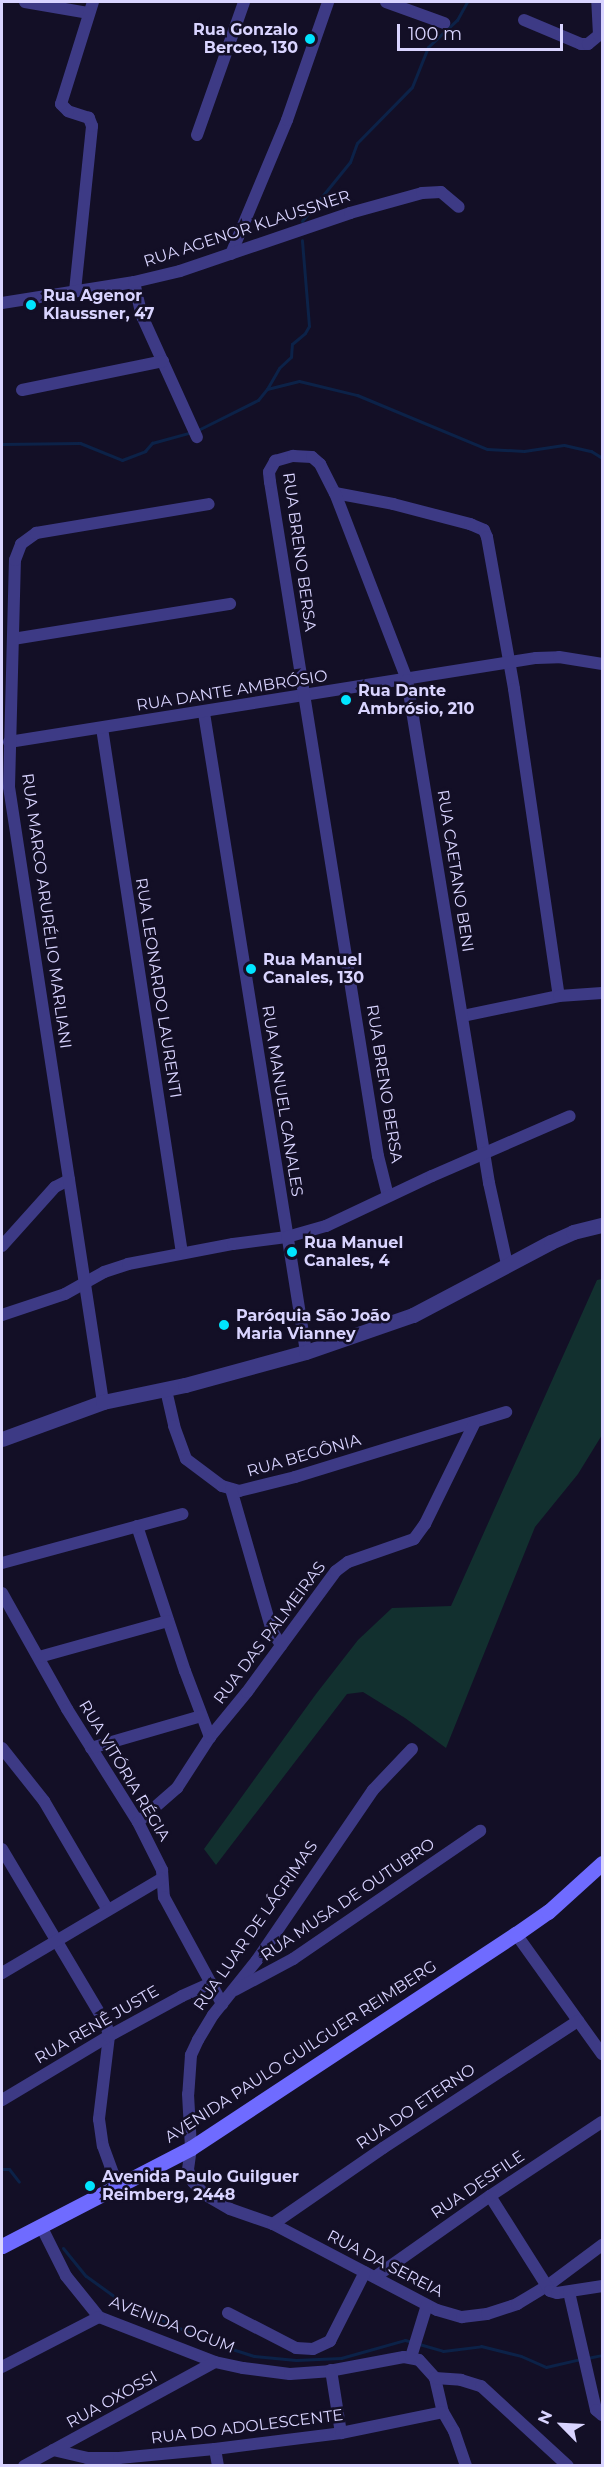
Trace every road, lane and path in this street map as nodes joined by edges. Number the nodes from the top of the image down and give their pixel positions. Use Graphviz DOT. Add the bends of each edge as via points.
graph roads {
  1 [pos="25,2"];
  2 [pos="244,2"];
  3 [pos="328,2"];
  4 [pos="386,2"];
  5 [pos="597,2"];
  6 [pos="92,7"];
  7 [pos="524,20"];
  8 [pos="444,23"];
  9 [pos="197,135"];
  10 [pos="459,207"];
  11 [pos="231,254"];
  12 [pos="134,282"];
  13 [pos="75,291"];
  14 [pos="2,303"];
  15 [pos="163,361"];
  16 [pos="22,390"];
  17 [pos="195,432"];
  18 [pos="334,494"];
  19 [pos="209,504"];
  20 [pos="230,603"];
  21 [pos="13,639"];
  22 [pos="509,662"];
  23 [pos="603,664"];
  24 [pos="407,680"];
  25 [pos="306,696"];
  26 [pos="204,713"];
  27 [pos="6,714"];
  28 [pos="102,728"];
  29 [pos="9,742"];
  30 [pos="603,993"];
  31 [pos="559,996"];
  32 [pos="462,1016"];
  33 [pos="570,1116"];
  34 [pos="485,1152"];
  35 [pos="69,1180"];
  36 [pos="388,1196"];
  37 [pos="603,1225"];
  38 [pos="287,1237"];
  39 [pos="2,1246"];
  40 [pos="182,1253"];
  41 [pos="507,1264"];
  42 [pos="86,1282"];
  43 [pos="2,1315"];
  44 [pos="306,1352"];
  45 [pos="166,1390"];
  46 [pos="103,1402"];
  47 [pos="506,1412"];
  48 [pos="474,1424"];
  49 [pos="2,1439"];
  50 [pos="231,1489"];
  51 [pos="182,1514"];
  52 [pos="137,1526"];
  53 [pos="2,1563"];
  54 [pos="2,1593"];
  55 [pos="168,1621"];
  56 [pos="281,1645"];
  57 [pos="39,1657"];
  58 [pos="201,1716"];
  59 [pos="210,1737"];
  60 [pos="2,1748"];
  61 [pos="91,1748"];
  62 [pos="412,1749"];
  63 [pos="138,1822"];
  64 [pos="480,1831"];
  65 [pos="2,1850"];
  66 [pos="603,1863"];
  67 [pos="161,1879"];
  68 [pos="108,1910"];
  69 [pos="516,1934"];
  70 [pos="57,1939"];
  71 [pos="2,1973"];
  72 [pos="211,1983"];
  73 [pos="232,1991"];
  74 [pos="222,2004"];
  75 [pos="578,2021"];
  76 [pos="109,2036"];
  77 [pos="603,2054"];
  78 [pos="2,2100"];
  79 [pos="603,2122"];
  80 [pos="191,2148"];
  81 [pos="118,2187"];
  82 [pos="490,2196"];
  83 [pos="273,2224"];
  84 [pos="41,2226"];
  85 [pos="603,2245"];
  86 [pos="2,2246"];
  87 [pos="370,2275"];
  88 [pos="547,2286"];
  89 [pos="603,2286"];
  90 [pos="569,2292"];
  91 [pos="427,2305"];
  92 [pos="228,2313"];
  93 [pos="99,2317"];
  94 [pos="411,2357"];
  95 [pos="215,2362"];
  96 [pos="2,2367"];
  97 [pos="332,2370"];
  98 [pos="435,2378"];
  99 [pos="443,2412"];
  100 [pos="603,2415"];
  101 [pos="341,2433"];
  102 [pos="215,2449"];
  103 [pos="53,2451"];
  104 [pos="24,2466"];
  105 [pos="218,2466"];
  106 [pos="466,2466"];
  107 [pos="568,2466"];
  1 -- 6 [label="street"];
  2 -- 9 [label="street"];
  3 -- 11 [label="street" via="283,131"];
  4 -- 8 [label="street"];
  5 -- 7 [label="street" via="599,35 588,44"];
  6 -- 13 [label="street" via="61,104 68,111 89,118 92,126"];
  10 -- 11 [label="street, RUA AGENOR KLAUSSNER" via="441,192 422,193"];
  11 -- 12 [label="street, RUA AGENOR KLAUSSNER"];
  12 -- 13 [label="street, RUA AGENOR KLAUSSNER"];
  12 -- 15 [label="street" via="142,316"];
  13 -- 14 [label="street, RUA AGENOR KLAUSSNER"];
  15 -- 16 [label="street"];
  15 -- 17 [label="street"];
  18 -- 22 [label="street" via="393,504 484,530"];
  18 -- 24 [label="street, RUA CAETANO BENI"];
  18 -- 25 [label="street, RUA BRENO BERSA" via="312,457 284,458 272,465 270,482"];
  19 -- 21 [label="street, RUA MARCO ARURÉLIO MARLIANI" via="36,533 27,538 15,560"];
  20 -- 21 [label="street"];
  21 -- 27 [label="street, RUA MARCO ARURÉLIO MARLIANI"];
  22 -- 23 [label="street, RUA DANTE AMBRÓSIO" via="559,657"];
  22 -- 24 [label="street, RUA DANTE AMBRÓSIO"];
  22 -- 31 [label="street"];
  24 -- 25 [label="street, RUA DANTE AMBRÓSIO"];
  24 -- 32 [label="street, RUA CAETANO BENI"];
  25 -- 26 [label="street, RUA DANTE AMBRÓSIO"];
  25 -- 36 [label="street, RUA BRENO BERSA" via="378,1156"];
  26 -- 28 [label="street, RUA DANTE AMBRÓSIO"];
  26 -- 38 [label="street, RUA MANUEL CANALES"];
  27 -- 29 [label="street, RUA MARCO ARURÉLIO MARLIANI"];
  28 -- 29 [label="street, RUA DANTE AMBRÓSIO"];
  28 -- 40 [label="street, RUA LEONARDO LAURENTI"];
  29 -- 35 [label="street, RUA MARCO ARURÉLIO MARLIANI" via="12,809"];
  30 -- 31 [label="street"];
  31 -- 32 [label="street"];
  32 -- 34 [label="street, RUA CAETANO BENI"];
  33 -- 34 [label="street"];
  34 -- 36 [label="street"];
  34 -- 41 [label="street, RUA CAETANO BENI"];
  35 -- 39 [label="street" via="55,1187"];
  35 -- 42 [label="street, RUA MARCO ARURÉLIO MARLIANI"];
  36 -- 38 [label="street" via="326,1226"];
  37 -- 41 [label="street" via="573,1232"];
  38 -- 40 [label="street"];
  38 -- 44 [label="street, RUA MANUEL CANALES"];
  40 -- 42 [label="street" via="128,1264"];
  41 -- 44 [label="street" via="413,1315"];
  42 -- 43 [label="street" via="64,1294"];
  42 -- 46 [label="street, RUA MARCO ARURÉLIO MARLIANI"];
  44 -- 45 [label="street"];
  45 -- 46 [label="street"];
  45 -- 50 [label="street, RUA BEGÔNIA" via="186,1458"];
  46 -- 49 [label="street"];
  47 -- 48 [label="street, RUA BEGÔNIA"];
  48 -- 50 [label="street, RUA BEGÔNIA" via="247,1491"];
  48 -- 56 [label="street, RUA DAS PALMEIRAS" via="414,1539 348,1562 336,1571"];
  50 -- 56 [label="street" via="272,1631"];
  51 -- 52 [label="street"];
  52 -- 53 [label="street"];
  52 -- 55 [label="street"];
  54 -- 57 [label="street, RUA VITÓRIA RÉGIA"];
  55 -- 57 [label="street"];
  55 -- 58 [label="street"];
  56 -- 59 [label="street, RUA DAS PALMEIRAS"];
  57 -- 61 [label="street, RUA VITÓRIA RÉGIA"];
  58 -- 59 [label="street"];
  58 -- 61 [label="street"];
  59 -- 63 [label="street, RUA DAS PALMEIRAS" via="177,1788"];
  60 -- 68 [label="street" via="44,1801"];
  61 -- 63 [label="street, RUA VITÓRIA RÉGIA"];
  62 -- 73 [label="street, RUA LUAR DE LÁGRIMAS" via="373,1790"];
  63 -- 67 [label="street, RUA VITÓRIA RÉGIA" via="159,1862"];
  64 -- 73 [label="street, RUA MUSA DE OUTUBRO" via="293,1959"];
  65 -- 70 [label="street"];
  66 -- 69 [label="main road, AVENIDA PAULO GUILGUER REIMBERG" via="548,1912"];
  67 -- 68 [label="street"];
  67 -- 72 [label="street, RUA VITÓRIA RÉGIA" via="164,1897"];
  68 -- 70 [label="street"];
  69 -- 75 [label="street"];
  69 -- 80 [label="main road, AVENIDA PAULO GUILGUER REIMBERG"];
  70 -- 71 [label="street"];
  70 -- 76 [label="street" via="92,1995"];
  72 -- 74 [label="street, RUA VITÓRIA RÉGIA"];
  72 -- 76 [label="street, RUA RENÊ JUSTE"];
  73 -- 74 [label="street, RUA LUAR DE LÁGRIMAS"];
  74 -- 80 [label="street, RUA LUAR DE LÁGRIMAS" via="205,2026 191,2055"];
  75 -- 77 [label="street"];
  75 -- 83 [label="street, RUA DO ETERNO"];
  76 -- 78 [label="street, RUA RENÊ JUSTE"];
  76 -- 81 [label="street" via="99,2119 103,2146"];
  79 -- 82 [label="street, RUA DESFILE"];
  80 -- 81 [label="main road, AVENIDA PAULO GUILGUER REIMBERG"];
  80 -- 83 [label="street, RUA DA SEREIA" via="188,2170 204,2194 230,2209"];
  81 -- 84 [label="main road, AVENIDA PAULO GUILGUER REIMBERG"];
  82 -- 87 [label="street, RUA DESFILE"];
  82 -- 88 [label="street"];
  83 -- 87 [label="street, RUA DA SEREIA"];
  84 -- 86 [label="main road, AVENIDA PAULO GUILGUER REIMBERG"];
  84 -- 93 [label="street, AVENIDA OGUM" via="66,2277"];
  85 -- 88 [label="street, RUA DA SEREIA"];
  87 -- 91 [label="street, RUA DA SEREIA"];
  87 -- 92 [label="street" via="330,2341 313,2349 296,2348"];
  88 -- 90 [label="street" via="553,2292"];
  88 -- 91 [label="street, RUA DA SEREIA" via="517,2304 473,2316 449,2315"];
  89 -- 90 [label="street"];
  90 -- 100 [label="street" via="596,2410"];
  91 -- 94 [label="street"];
  93 -- 95 [label="street, AVENIDA OGUM"];
  93 -- 96 [label="street"];
  94 -- 97 [label="street, AVENIDA OGUM"];
  94 -- 98 [label="street" via="426,2366"];
  95 -- 97 [label="street, AVENIDA OGUM" via="291,2374"];
  95 -- 103 [label="street, RUA OXOSSI"];
  97 -- 101 [label="street"];
  98 -- 99 [label="street"];
  98 -- 107 [label="street" via="481,2386"];
  99 -- 101 [label="street, RUA DO ADOLESCENTE"];
  99 -- 106 [label="street"];
  101 -- 102 [label="street, RUA DO ADOLESCENTE"];
  102 -- 103 [label="street, RUA DO ADOLESCENTE" via="118,2458 87,2458"];
  102 -- 105 [label="street"];
  103 -- 104 [label="street, RUA OXOSSI"];
}
